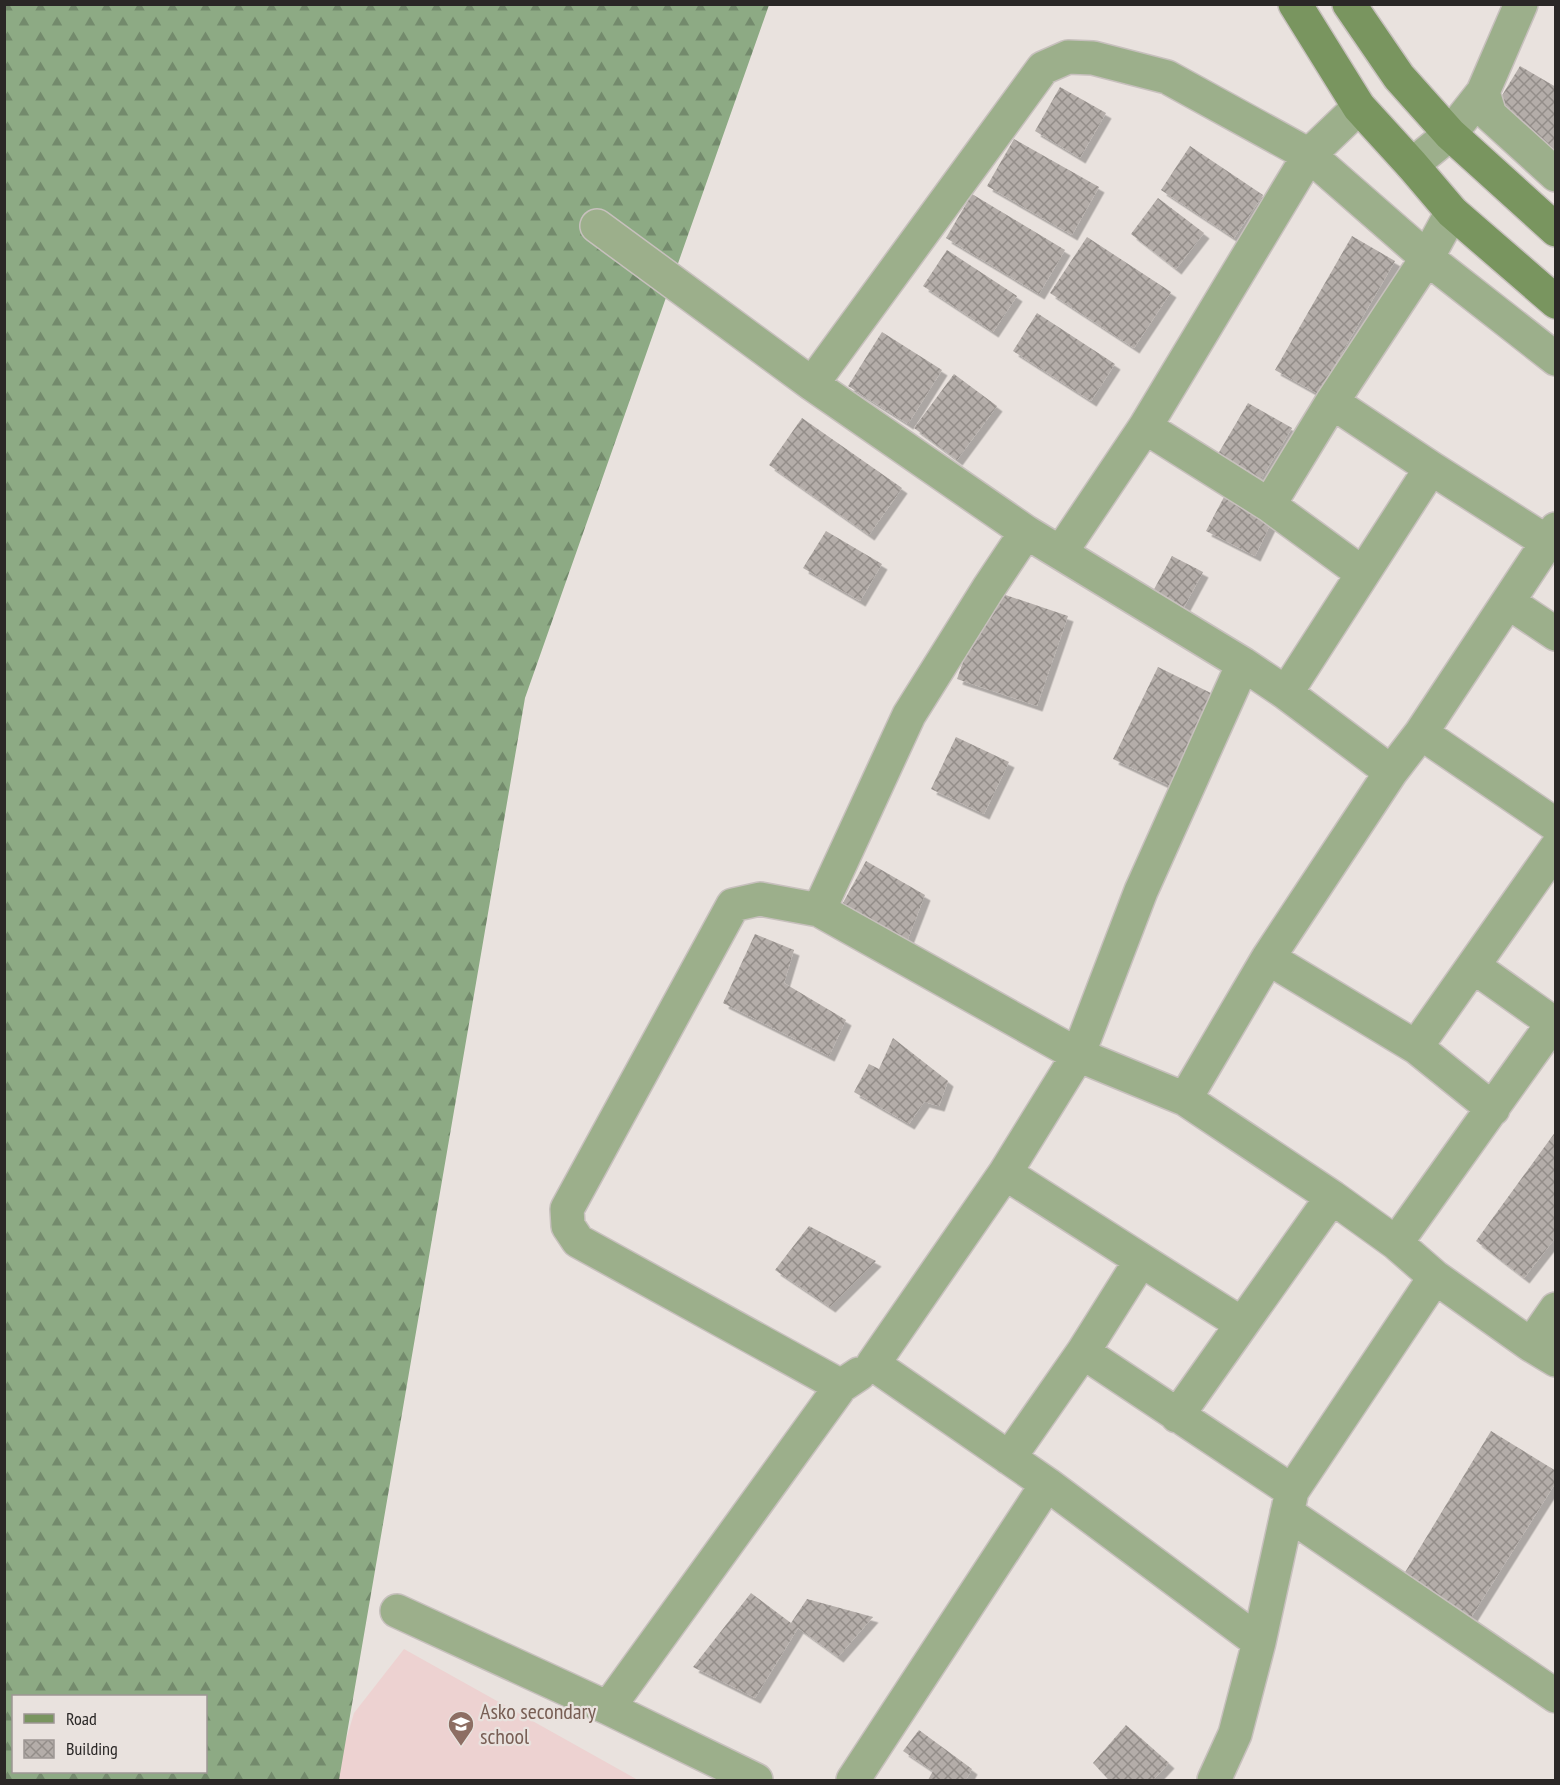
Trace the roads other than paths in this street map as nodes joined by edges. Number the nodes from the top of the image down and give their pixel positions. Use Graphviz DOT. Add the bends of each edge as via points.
graph roads {
  1 [pos="1295,4"];
  2 [pos="1349,4"];
  3 [pos="1521,4"];
  4 [pos="1483,92"];
  5 [pos="1359,107"];
  6 [pos="1450,134"];
  7 [pos="1309,155"];
  8 [pos="1412,165"];
  9 [pos="1556,175"];
  10 [pos="1452,212"];
  11 [pos="597,226"];
  12 [pos="1556,230"];
  13 [pos="1427,258"];
  14 [pos="1556,302"];
  15 [pos="1556,359"];
  16 [pos="812,384"];
  17 [pos="1332,402"];
  18 [pos="1145,427"];
  19 [pos="1431,468"];
  20 [pos="1269,505"];
  21 [pos="1026,532"];
  22 [pos="1551,536"];
  23 [pos="1061,552"];
  24 [pos="1362,573"];
  25 [pos="1508,602"];
  26 [pos="1556,634"];
  27 [pos="1243,664"];
  28 [pos="1286,693"];
  29 [pos="1421,732"];
  30 [pos="1391,772"];
  31 [pos="1556,825"];
  32 [pos="1556,848"];
  33 [pos="819,910"];
  34 [pos="1269,958"];
  35 [pos="1473,966"];
  36 [pos="1554,1024"];
  37 [pos="1416,1047"];
  38 [pos="1078,1055"];
  39 [pos="1185,1099"];
  40 [pos="1493,1109"];
  41 [pos="1005,1173"];
  42 [pos="1332,1197"];
  43 [pos="1396,1243"];
  44 [pos="1141,1260"];
  45 [pos="1435,1277"];
  46 [pos="1556,1309"];
  47 [pos="1242,1324"];
  48 [pos="1083,1352"];
  49 [pos="1543,1353"];
  50 [pos="873,1364"];
  51 [pos="841,1386"];
  52 [pos="1177,1416"];
  53 [pos="1009,1458"];
  54 [pos="1047,1484"];
  55 [pos="1290,1502"];
  56 [pos="397,1611"];
  57 [pos="1259,1642"];
  58 [pos="1556,1696"];
  59 [pos="608,1708"];
  60 [pos="756,1780"];
  61 [pos="853,1780"];
  62 [pos="1214,1780"];
  1 -- 5 [label="main road"];
  2 -- 6 [label="main road" via="1399,77"];
  3 -- 4 [label="street"];
  4 -- 6 [label="street"];
  4 -- 9 [label="street" via="1490,115"];
  5 -- 7 [label="street"];
  5 -- 8 [label="main road"];
  6 -- 8 [label="street"];
  6 -- 12 [label="main road"];
  7 -- 13 [label="street"];
  7 -- 16 [label="street" via="1167,77 1093,58 1068,57 1043,68"];
  7 -- 18 [label="street"];
  8 -- 10 [label="main road"];
  10 -- 13 [label="street"];
  10 -- 14 [label="main road"];
  11 -- 16 [label="street"];
  13 -- 15 [label="street"];
  13 -- 17 [label="street"];
  16 -- 21 [label="street"];
  17 -- 19 [label="street"];
  17 -- 20 [label="street"];
  18 -- 20 [label="street"];
  18 -- 23 [label="street"];
  19 -- 22 [label="street"];
  19 -- 24 [label="street"];
  20 -- 24 [label="street"];
  21 -- 23 [label="street"];
  21 -- 33 [label="street" via="909,715"];
  22 -- 25 [label="street"];
  23 -- 27 [label="street"];
  24 -- 28 [label="street"];
  25 -- 26 [label="street"];
  25 -- 29 [label="street"];
  27 -- 28 [label="street"];
  27 -- 38 [label="street" via="1141,891"];
  28 -- 30 [label="street"];
  29 -- 30 [label="street"];
  29 -- 31 [label="street"];
  30 -- 34 [label="street"];
  32 -- 35 [label="street"];
  33 -- 38 [label="street"];
  33 -- 51 [label="street" via="760,899 733,904 567,1209 568,1226 578,1241"];
  34 -- 37 [label="street"];
  34 -- 39 [label="street"];
  35 -- 36 [label="street"];
  35 -- 37 [label="street"];
  36 -- 40 [label="street"];
  37 -- 40 [label="street"];
  38 -- 39 [label="street"];
  38 -- 41 [label="street"];
  39 -- 42 [label="street"];
  40 -- 43 [label="street"];
  41 -- 44 [label="street"];
  41 -- 50 [label="street"];
  42 -- 43 [label="street"];
  42 -- 47 [label="street"];
  43 -- 45 [label="street"];
  44 -- 47 [label="street"];
  44 -- 48 [label="street"];
  45 -- 49 [label="street"];
  45 -- 55 [label="street"];
  46 -- 49 [label="street"];
  47 -- 52 [label="street"];
  48 -- 52 [label="street"];
  48 -- 53 [label="street"];
  50 -- 51 [label="street"];
  50 -- 53 [label="street"];
  51 -- 59 [label="street"];
  52 -- 55 [label="street"];
  53 -- 54 [label="street"];
  54 -- 57 [label="street"];
  54 -- 61 [label="street"];
  55 -- 57 [label="street"];
  55 -- 58 [label="street"];
  56 -- 59 [label="street"];
  57 -- 62 [label="street" via="1235,1734"];
  59 -- 60 [label="street"];
}
